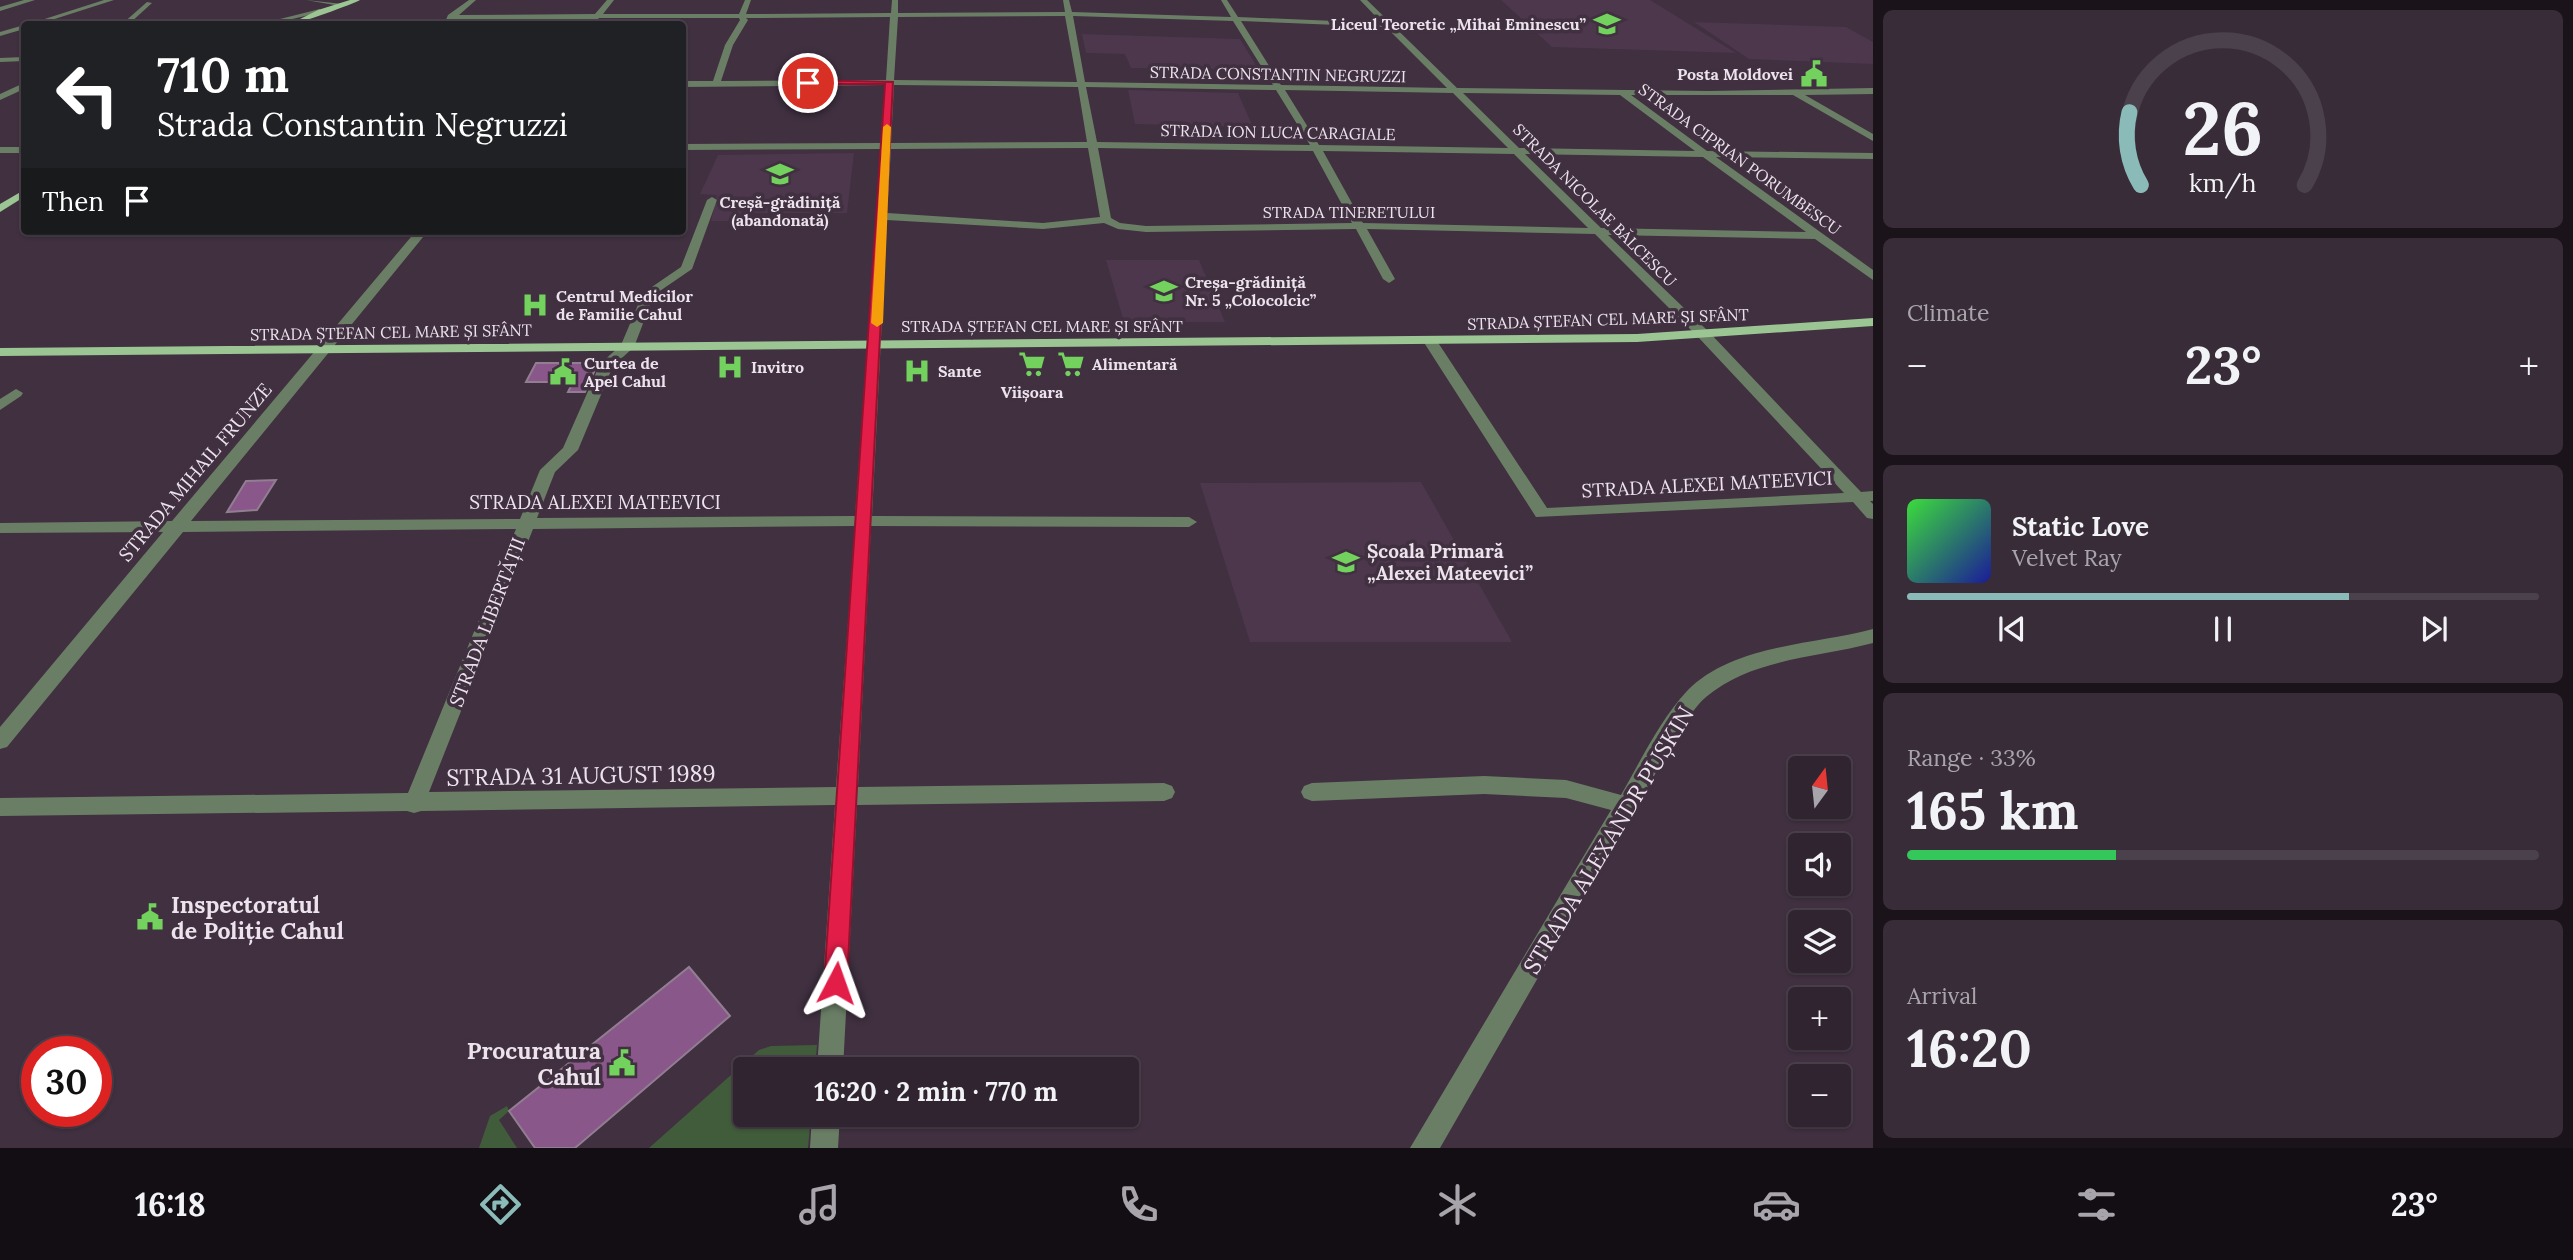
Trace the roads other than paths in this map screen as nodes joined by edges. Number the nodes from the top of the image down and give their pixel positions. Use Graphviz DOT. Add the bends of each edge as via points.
graph roads {
  1 [pos="32,0"];
  2 [pos="111,0"];
  3 [pos="309,0"];
  4 [pos="357,0"];
  5 [pos="473,0"];
  6 [pos="611,0"];
  7 [pos="748,0"];
  8 [pos="1066,0"];
  9 [pos="1224,0"];
  10 [pos="1363,0"];
  11 [pos="149,3"];
  12 [pos="340,4"];
  13 [pos="894,7"];
  14 [pos="0,9"];
  15 [pos="320,11"];
  16 [pos="1070,14"];
  17 [pos="596,16"];
  18 [pos="741,16"];
  19 [pos="451,18"];
  20 [pos="1234,20"];
  21 [pos="43,21"];
  22 [pos="128,21"];
  23 [pos="277,21"];
  24 [pos="300,21"];
  25 [pos="447,21"];
  26 [pos="592,21"];
  27 [pos="1389,25"];
  28 [pos="21,28"];
  29 [pos="0,34"];
  30 [pos="21,59"];
  31 [pos="0,60"];
  32 [pos="889,82"];
  33 [pos="686,84"];
  34 [pos="716,84"];
  35 [pos="1081,85"];
  36 [pos="1280,86"];
  37 [pos="0,87"];
  38 [pos="21,87"];
  39 [pos="21,88"];
  40 [pos="1456,91"];
  41 [pos="1873,91"];
  42 [pos="1622,93"];
  43 [pos="1797,94"];
  44 [pos="0,97"];
  45 [pos="1872,136"];
  46 [pos="1094,145"];
  47 [pos="886,146"];
  48 [pos="686,148"];
  49 [pos="1317,149"];
  50 [pos="0,150"];
  51 [pos="21,150"];
  52 [pos="1517,152"];
  53 [pos="1707,154"];
  54 [pos="1873,156"];
  55 [pos="21,195"];
  56 [pos="712,200"];
  57 [pos="0,209"];
  58 [pos="881,216"];
  59 [pos="1105,220"];
  60 [pos="1361,226"];
  61 [pos="1596,232"];
  62 [pos="419,235"];
  63 [pos="1818,236"];
  64 [pos="1873,275"];
  65 [pos="1389,279"];
  66 [pos="1873,322"];
  67 [pos="1704,335"];
  68 [pos="1430,341"];
  69 [pos="876,345"];
  70 [pos="627,347"];
  71 [pos="323,351"];
  72 [pos="0,352"];
  73 [pos="16,393"];
  74 [pos="0,407"];
  75 [pos="1866,497"];
  76 [pos="1873,514"];
  77 [pos="863,521"];
  78 [pos="1189,522"];
  79 [pos="525,523"];
  80 [pos="179,524"];
  81 [pos="0,528"];
  82 [pos="1873,636"];
  83 [pos="0,741"];
  84 [pos="1164,792"];
  85 [pos="1312,792"];
  86 [pos="849,796"];
  87 [pos="414,804"];
  88 [pos="1626,805"];
  89 [pos="0,807"];
  90 [pos="831,1057"];
  91 [pos="826,1127"];
  92 [pos="824,1148"];
  93 [pos="1423,1148"];
  1 -- 14 [label="street"];
  2 -- 21 [label="street"];
  3 -- 12 [label="street"];
  4 -- 12 [label="main road"];
  5 -- 19 [label="street"];
  6 -- 17 [label="street"];
  7 -- 18 [label="street"];
  8 -- 16 [label="street"];
  9 -- 20 [label="street"];
  10 -- 27 [label="street, STRADA NICOLAE BĂLCESCU"];
  11 -- 22 [label="street"];
  12 -- 15 [label="main road"];
  13 -- 16 [label="street"];
  13 -- 18 [label="street"];
  13 -- 32 [label="street"];
  15 -- 23 [label="street"];
  15 -- 24 [label="main road"];
  16 -- 20 [label="street"];
  16 -- 35 [label="street"];
  17 -- 18 [label="street"];
  17 -- 19 [label="street"];
  17 -- 26 [label="street"];
  18 -- 34 [label="street" via="744,20 729,44"];
  19 -- 25 [label="street"];
  20 -- 27 [label="street"];
  20 -- 36 [label="street"];
  27 -- 40 [label="street, STRADA NICOLAE BĂLCESCU"];
  28 -- 29 [label="street"];
  30 -- 31 [label="street"];
  32 -- 34 [label="street, STRADA CONSTANTIN NEGRUZZI"];
  32 -- 35 [label="street, STRADA CONSTANTIN NEGRUZZI"];
  32 -- 47 [label="street"];
  33 -- 34 [label="street, STRADA CONSTANTIN NEGRUZZI"];
  35 -- 36 [label="street, STRADA CONSTANTIN NEGRUZZI"];
  35 -- 46 [label="street"];
  36 -- 40 [label="street, STRADA CONSTANTIN NEGRUZZI"];
  36 -- 49 [label="street"];
  37 -- 38 [label="street"];
  39 -- 44 [label="street"];
  40 -- 42 [label="street, STRADA CONSTANTIN NEGRUZZI"];
  40 -- 52 [label="street, STRADA NICOLAE BĂLCESCU"];
  41 -- 43 [label="street, STRADA CONSTANTIN NEGRUZZI"];
  42 -- 43 [label="street, STRADA CONSTANTIN NEGRUZZI"];
  42 -- 53 [label="street, STRADA CIPRIAN PORUMBESCU"];
  43 -- 45 [label="street"];
  46 -- 47 [label="street, STRADA ION LUCA CARAGIALE"];
  46 -- 49 [label="street, STRADA ION LUCA CARAGIALE"];
  46 -- 59 [label="street"];
  47 -- 48 [label="street, STRADA ION LUCA CARAGIALE"];
  47 -- 58 [label="street"];
  49 -- 52 [label="street, STRADA ION LUCA CARAGIALE"];
  49 -- 60 [label="street"];
  50 -- 51 [label="street"];
  52 -- 53 [label="street, STRADA ION LUCA CARAGIALE"];
  52 -- 61 [label="street, STRADA NICOLAE BĂLCESCU"];
  53 -- 54 [label="street, STRADA ION LUCA CARAGIALE"];
  53 -- 63 [label="street, STRADA CIPRIAN PORUMBESCU"];
  55 -- 57 [label="main road"];
  56 -- 70 [label="street, STRADA LIBERTĂȚII" via="686,269 649,293"];
  58 -- 59 [label="street, STRADA TINERETULUI" via="1043,226"];
  58 -- 69 [label="street"];
  59 -- 60 [label="street, STRADA TINERETULUI" via="1146,229"];
  60 -- 61 [label="street, STRADA TINERETULUI"];
  60 -- 65 [label="street"];
  61 -- 63 [label="street, STRADA TINERETULUI"];
  61 -- 67 [label="street, STRADA NICOLAE BĂLCESCU"];
  62 -- 71 [label="street, STRADA MIHAIL FRUNZE"];
  63 -- 64 [label="street, STRADA CIPRIAN PORUMBESCU"];
  66 -- 67 [label="main road, STRADA ȘTEFAN CEL MARE ȘI SFÂNT"];
  67 -- 68 [label="main road, STRADA ȘTEFAN CEL MARE ȘI SFÂNT"];
  67 -- 75 [label="street, STRADA NICOLAE BĂLCESCU"];
  68 -- 69 [label="main road, STRADA ȘTEFAN CEL MARE ȘI SFÂNT"];
  68 -- 75 [label="street, STRADA ALEXEI MATEEVICI" via="1542,513"];
  69 -- 70 [label="main road, STRADA ȘTEFAN CEL MARE ȘI SFÂNT"];
  69 -- 77 [label="street"];
  70 -- 71 [label="main road, STRADA ȘTEFAN CEL MARE ȘI SFÂNT"];
  70 -- 79 [label="street, STRADA LIBERTĂȚII" via="607,364 570,450 548,470"];
  71 -- 72 [label="main road, STRADA ȘTEFAN CEL MARE ȘI SFÂNT"];
  71 -- 80 [label="street, STRADA MIHAIL FRUNZE"];
  73 -- 74 [label="street"];
  75 -- 76 [label="street"];
  77 -- 78 [label="street, STRADA ALEXEI MATEEVICI"];
  77 -- 79 [label="street, STRADA ALEXEI MATEEVICI"];
  77 -- 86 [label="street"];
  79 -- 80 [label="street, STRADA ALEXEI MATEEVICI"];
  79 -- 87 [label="street, STRADA LIBERTĂȚII"];
  80 -- 81 [label="street, STRADA ALEXEI MATEEVICI"];
  80 -- 83 [label="street, STRADA MIHAIL FRUNZE"];
  82 -- 88 [label="street, STRADA ALEXANDR PUȘKIN" via="1760,660 1722,674 1698,693 1670,730"];
  84 -- 86 [label="street, STRADA 31 AUGUST 1989"];
  85 -- 88 [label="street" via="1483,785 1566,789"];
  86 -- 87 [label="street, STRADA 31 AUGUST 1989"];
  86 -- 90 [label="street"];
  87 -- 89 [label="street, STRADA 31 AUGUST 1989"];
  88 -- 93 [label="street, STRADA ALEXANDR PUȘKIN"];
  91 -- 92 [label="street"];
}
